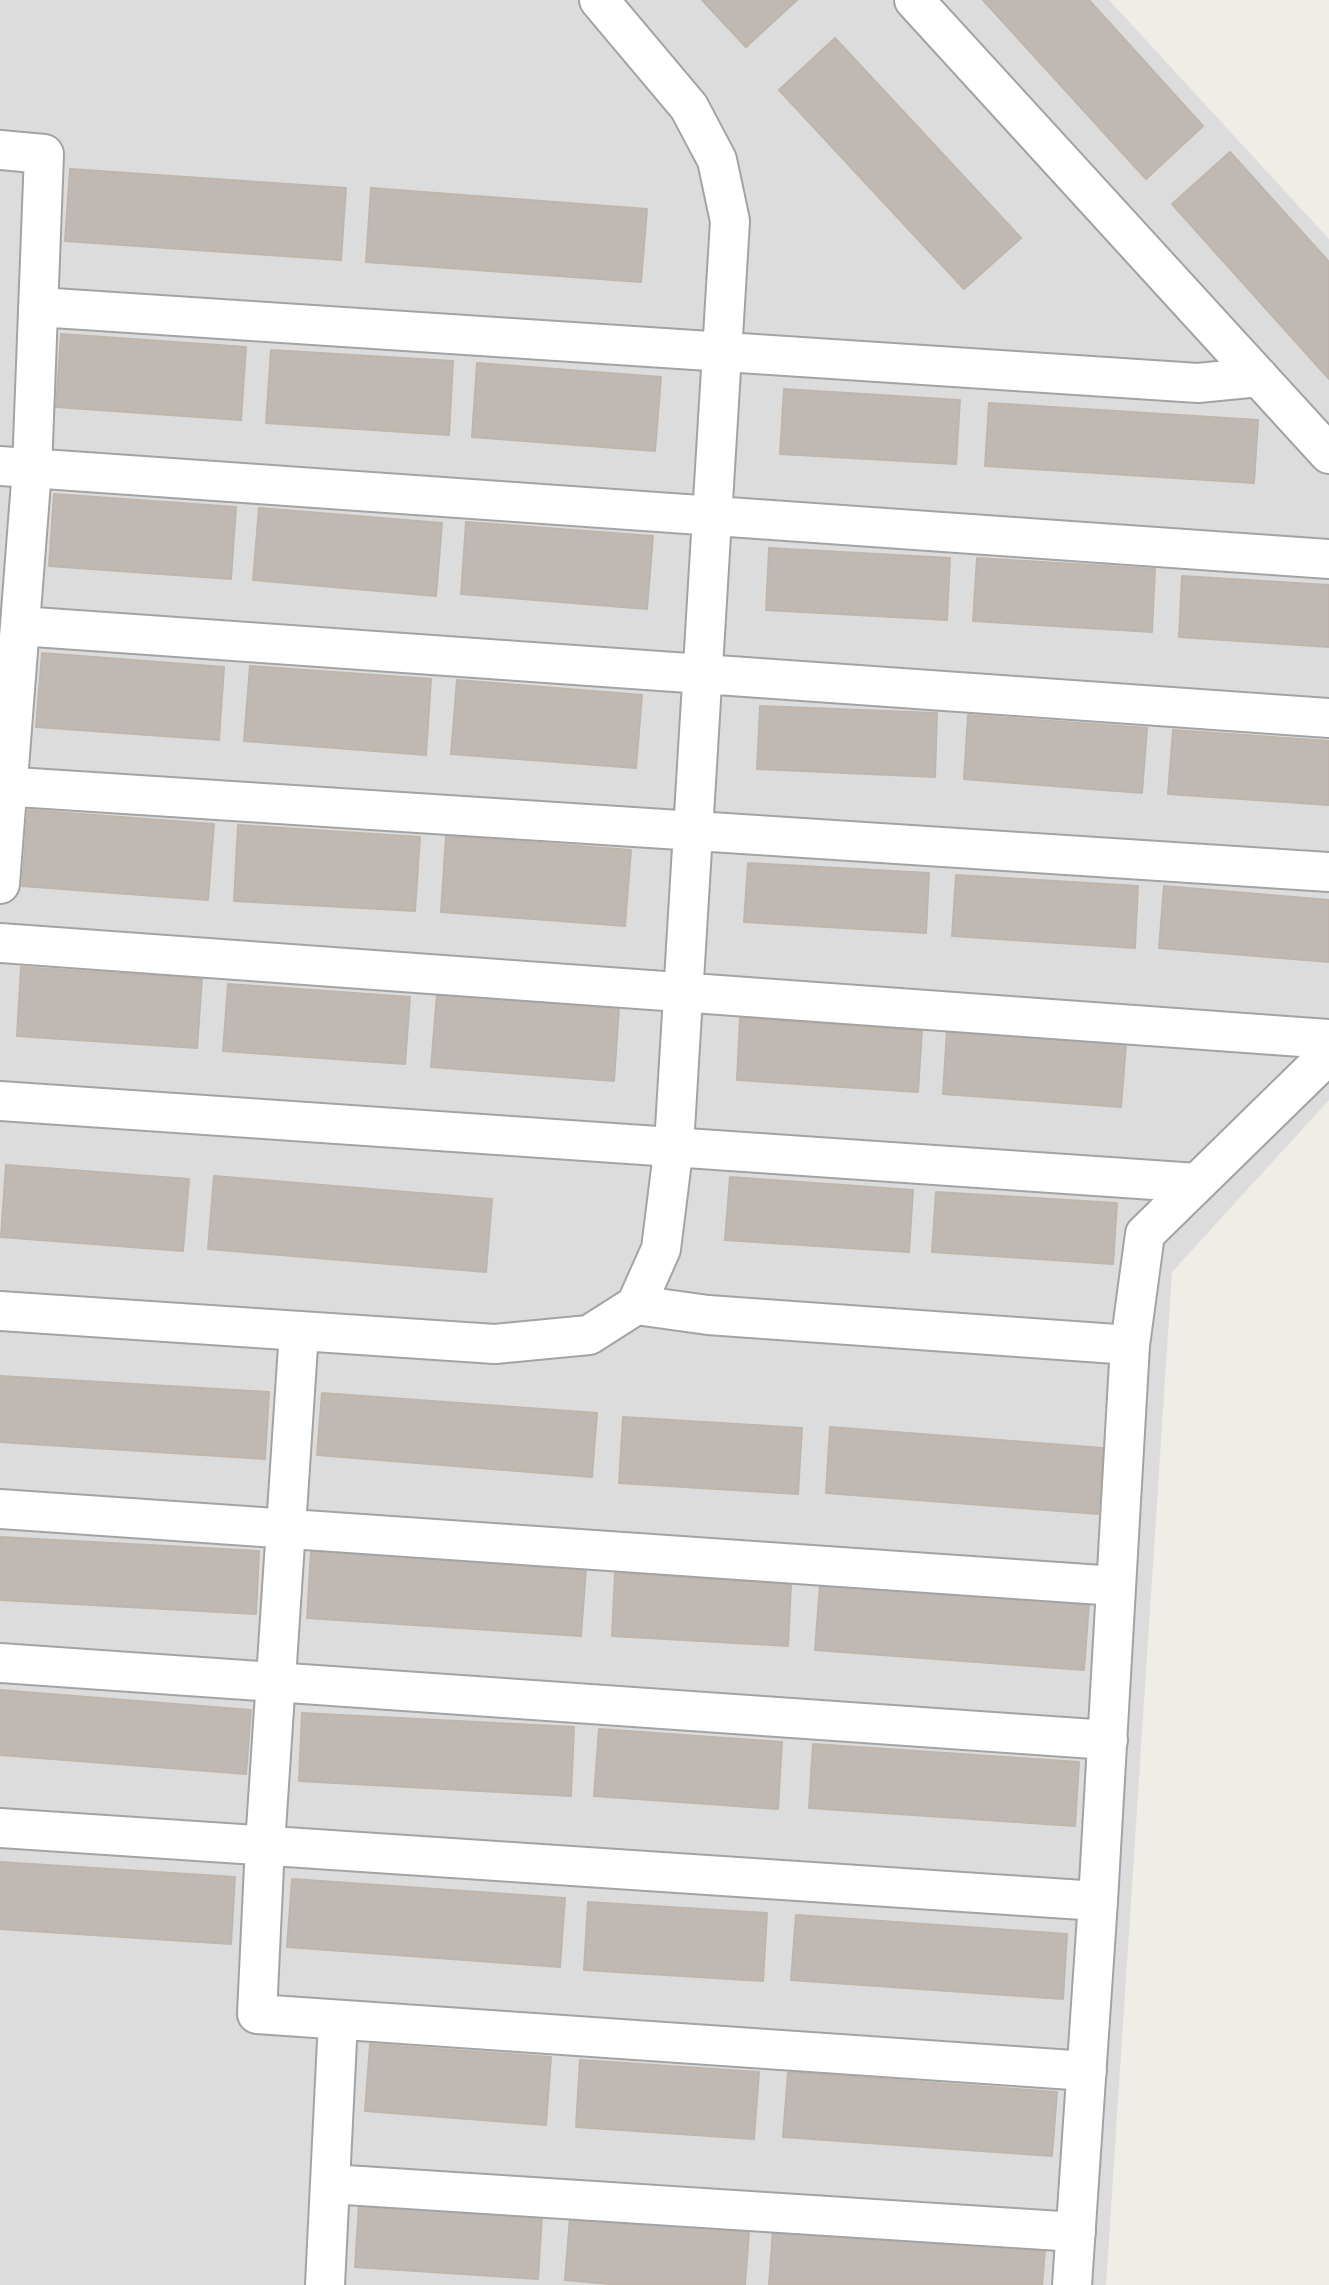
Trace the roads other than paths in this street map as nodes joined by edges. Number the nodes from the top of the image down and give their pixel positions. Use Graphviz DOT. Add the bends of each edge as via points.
graph roads {
  1 [pos="599,0"];
  2 [pos="914,0"];
  3 [pos="0,150"];
  4 [pos="38,307"];
  5 [pos="722,351"];
  6 [pos="1259,377"];
  7 [pos="1329,454"];
  8 [pos="16,468"];
  9 [pos="712,516"];
  10 [pos="1329,559"];
  11 [pos="20,626"];
  12 [pos="702,674"];
  13 [pos="1329,718"];
  14 [pos="4,786"];
  15 [pos="692,830"];
  16 [pos="1329,872"];
  17 [pos="0,884"];
  18 [pos="0,943"];
  19 [pos="683,992"];
  20 [pos="1329,1039"];
  21 [pos="1329,1054"];
  22 [pos="0,1101"];
  23 [pos="674,1145"];
  24 [pos="1197,1183"];
  25 [pos="636,1305"];
  26 [pos="0,1311"];
  27 [pos="299,1331"];
  28 [pos="1130,1345"];
  29 [pos="0,1509"];
  30 [pos="286,1529"];
  31 [pos="1116,1586"];
  32 [pos="0,1663"];
  33 [pos="276,1682"];
  34 [pos="1108,1740"];
  35 [pos="0,1828"];
  36 [pos="265,1845"];
  37 [pos="1098,1901"];
  38 [pos="338,2020"];
  39 [pos="1087,2071"];
  40 [pos="330,2184"];
  41 [pos="1076,2232"];
  42 [pos="325,2285"];
  43 [pos="1072,2285"];
  1 -- 5 [label="street" via="689,107 718,160 730,221"];
  2 -- 6 [label="street"];
  3 -- 4 [label="street" via="44,154"];
  4 -- 5 [label="street"];
  4 -- 8 [label="street"];
  5 -- 6 [label="street" via="1198,383"];
  5 -- 9 [label="street"];
  6 -- 7 [label="street"];
  8 -- 9 [label="street"];
  8 -- 11 [label="street"];
  9 -- 10 [label="street"];
  9 -- 12 [label="street"];
  11 -- 12 [label="street"];
  11 -- 14 [label="street"];
  12 -- 13 [label="street"];
  12 -- 15 [label="street"];
  14 -- 15 [label="street"];
  14 -- 17 [label="street"];
  15 -- 16 [label="street"];
  15 -- 19 [label="street"];
  18 -- 19 [label="street"];
  19 -- 20 [label="street"];
  19 -- 23 [label="street"];
  21 -- 24 [label="street"];
  22 -- 23 [label="street"];
  23 -- 24 [label="street"];
  23 -- 25 [label="street" via="661,1249"];
  24 -- 28 [label="street" via="1145,1234"];
  25 -- 27 [label="street" via="590,1335 495,1344"];
  25 -- 28 [label="street" via="708,1315"];
  26 -- 27 [label="street"];
  27 -- 30 [label="street"];
  28 -- 31 [label="street"];
  29 -- 30 [label="street"];
  30 -- 31 [label="street"];
  30 -- 33 [label="street"];
  31 -- 34 [label="street"];
  32 -- 33 [label="street"];
  33 -- 34 [label="street"];
  33 -- 36 [label="street"];
  34 -- 37 [label="street"];
  35 -- 36 [label="street"];
  36 -- 37 [label="street"];
  36 -- 38 [label="street" via="257,2014"];
  37 -- 39 [label="street"];
  38 -- 39 [label="street"];
  38 -- 40 [label="street"];
  39 -- 41 [label="street"];
  40 -- 41 [label="street"];
  40 -- 42 [label="street"];
  41 -- 43 [label="street"];
}
